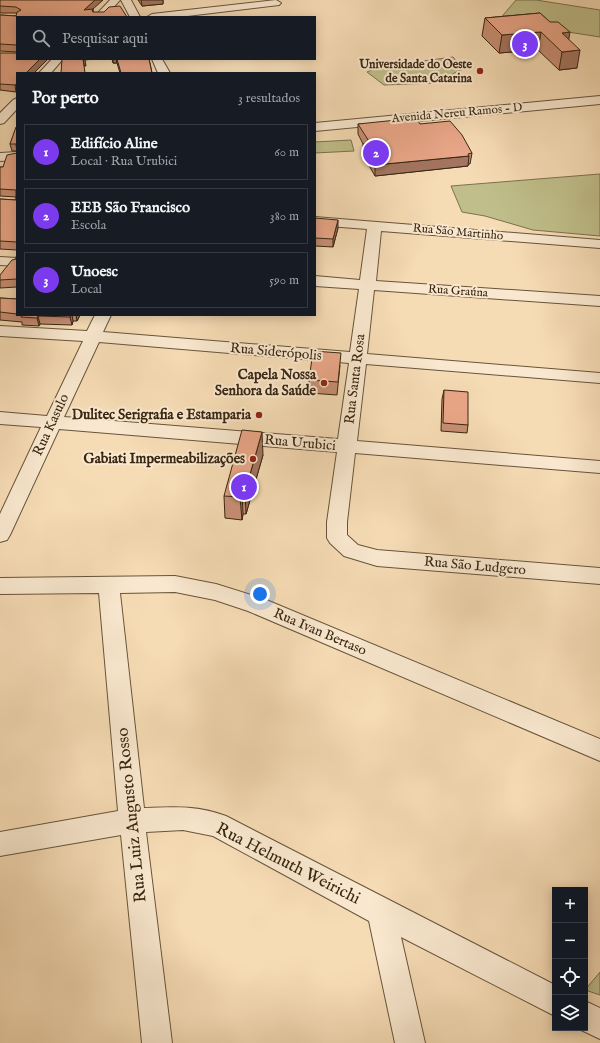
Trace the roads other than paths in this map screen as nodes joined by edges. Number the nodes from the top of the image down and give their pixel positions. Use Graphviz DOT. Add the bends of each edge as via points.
graph roads {
  1 [pos="115,0"];
  2 [pos="126,0"];
  3 [pos="204,0"];
  4 [pos="276,3"];
  5 [pos="214,14"];
  6 [pos="100,16"];
  7 [pos="134,16"];
  8 [pos="173,16"];
  9 [pos="57,60"];
  10 [pos="158,60"];
  11 [pos="46,72"];
  12 [pos="164,72"];
  13 [pos="16,96"];
  14 [pos="594,97"];
  15 [pos="5,98"];
  16 [pos="16,103"];
  17 [pos="504,105"];
  18 [pos="0,120"];
  19 [pos="316,120"];
  20 [pos="316,127"];
  21 [pos="16,148"];
  22 [pos="0,150"];
  23 [pos="16,156"];
  24 [pos="0,157"];
  25 [pos="316,221"];
  26 [pos="375,225"];
  27 [pos="600,244"];
  28 [pos="0,261"];
  29 [pos="16,262"];
  30 [pos="316,281"];
  31 [pos="367,285"];
  32 [pos="600,301"];
  33 [pos="102,316"];
  34 [pos="0,331"];
  35 [pos="92,337"];
  36 [pos="358,359"];
  37 [pos="600,378"];
  38 [pos="0,418"];
  39 [pos="52,423"];
  40 [pos="347,447"];
  41 [pos="600,467"];
  42 [pos="0,535"];
  43 [pos="351,551"];
  44 [pos="600,576"];
  45 [pos="0,586"];
  46 [pos="109,586"];
  47 [pos="600,750"];
  48 [pos="132,821"];
  49 [pos="0,844"];
  50 [pos="381,912"];
  51 [pos="552,999"];
  52 [pos="588,1018"];
  53 [pos="600,1024"];
  54 [pos="157,1043"];
  55 [pos="410,1043"];
  1 -- 6 [label="street"];
  2 -- 7 [label="street"];
  3 -- 5 [label="street"];
  4 -- 5 [label="street"];
  5 -- 8 [label="street"];
  9 -- 11 [label="street"];
  10 -- 12 [label="street"];
  13 -- 15 [label="street"];
  14 -- 17 [label="street, Avenida Nereu Ramos - D"];
  16 -- 18 [label="street"];
  17 -- 19 [label="street, Avenida Nereu Ramos - D"];
  17 -- 20 [label="street, Avenida Nereu Ramos - D"];
  21 -- 22 [label="street"];
  23 -- 24 [label="street"];
  25 -- 26 [label="street, Rua São Martinho"];
  26 -- 27 [label="street, Rua São Martinho"];
  26 -- 31 [label="street, Rua Santa Rosa"];
  28 -- 29 [label="street"];
  30 -- 31 [label="street, Rua Graúna"];
  31 -- 32 [label="street, Rua Graúna"];
  31 -- 36 [label="street, Rua Santa Rosa"];
  33 -- 35 [label="street, Rua Kasulo"];
  34 -- 35 [label="street, Rua Siderópolis"];
  35 -- 36 [label="street, Rua Siderópolis"];
  35 -- 39 [label="street, Rua Kasulo"];
  36 -- 37 [label="street, Rua Siderópolis"];
  36 -- 40 [label="street, Rua Santa Rosa"];
  38 -- 39 [label="street, Rua Urubici"];
  39 -- 40 [label="street, Rua Urubici"];
  39 -- 42 [label="street, Rua Kasulo"];
  40 -- 41 [label="street, Rua Urubici"];
  40 -- 43 [label="street, Rua Santa Rosa" via="337,538"];
  43 -- 44 [label="street, Rua São Ludgero" via="377,558"];
  45 -- 46 [label="street, Rua Ivan Bertaso"];
  46 -- 47 [label="street, Rua Ivan Bertaso" via="175,584 216,592 256,605"];
  46 -- 48 [label="street, Rua Luiz Augusto Rosso"];
  48 -- 49 [label="street, Rua Helmuth Weirichi"];
  48 -- 50 [label="street, Rua Helmuth Weirichi" via="183,818 217,825"];
  48 -- 54 [label="street, Rua Luiz Augusto Rosso"];
  50 -- 51 [label="street, Rua Helmuth Weirichi"];
  50 -- 55 [label="street"];
  52 -- 53 [label="street"];
}
